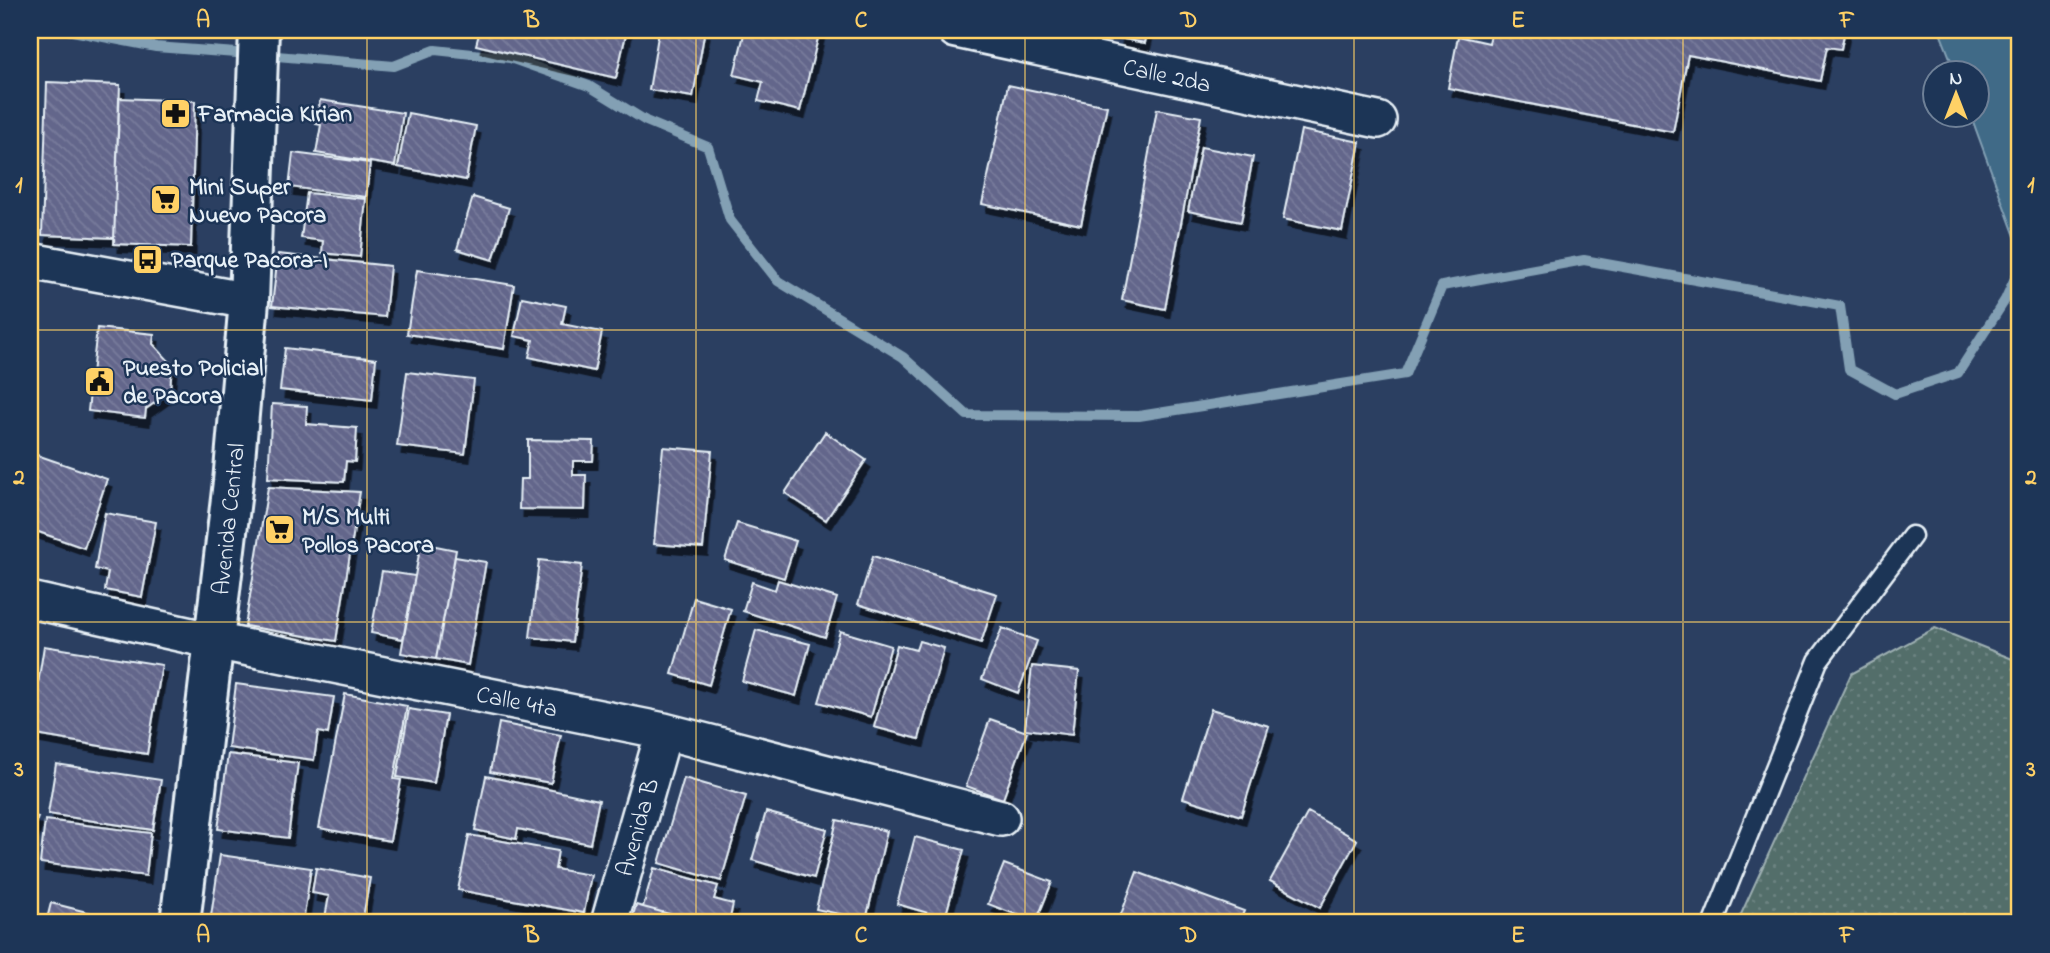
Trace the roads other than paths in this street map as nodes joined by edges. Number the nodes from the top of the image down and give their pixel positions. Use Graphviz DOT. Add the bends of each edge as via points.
graph roads {
  1 [pos="956,30"];
  2 [pos="258,35"];
  3 [pos="1378,120"];
  4 [pos="30,261"];
  5 [pos="249,301"];
  6 [pos="1912,536"];
  7 [pos="30,600"];
  8 [pos="214,641"];
  9 [pos="664,731"];
  10 [pos="1001,818"];
  11 [pos="180,923"];
  12 [pos="609,923"];
  13 [pos="1713,923"];
  1 -- 3 [label="street, Calle 2da"];
  2 -- 5 [label="street, Avenida Central"];
  4 -- 5 [label="street"];
  5 -- 8 [label="street, Avenida Central"];
  6 -- 13 [label="lane" via="1818,661"];
  7 -- 8 [label="street, Calle 4ta"];
  8 -- 9 [label="street, Calle 4ta"];
  8 -- 11 [label="street, Avenida Central"];
  9 -- 10 [label="street, Calle 4ta"];
  9 -- 12 [label="street, Avenida B"];
}
